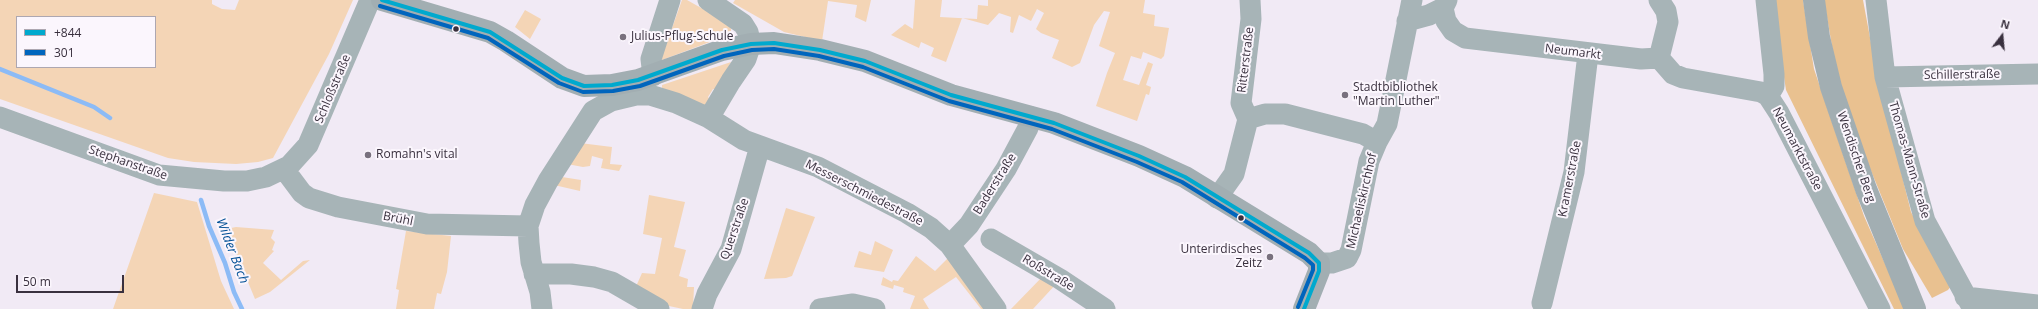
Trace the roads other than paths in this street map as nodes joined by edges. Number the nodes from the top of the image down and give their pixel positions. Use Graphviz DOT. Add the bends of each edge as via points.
graph roads {
  1 [pos="370,0"];
  2 [pos="382,0"];
  3 [pos="670,0"];
  4 [pos="708,0"];
  5 [pos="1250,0"];
  6 [pos="1412,0"];
  7 [pos="1659,0"];
  8 [pos="1766,0"];
  9 [pos="1814,0"];
  10 [pos="1876,0"];
  11 [pos="1445,4"];
  12 [pos="1407,21"];
  13 [pos="751,44"];
  14 [pos="1588,54"];
  15 [pos="1650,59"];
  16 [pos="2038,74"];
  17 [pos="653,76"];
  18 [pos="1885,77"];
  19 [pos="569,82"];
  20 [pos="1768,96"];
  21 [pos="593,111"];
  22 [pos="0,117"];
  23 [pos="1031,117"];
  24 [pos="709,118"];
  25 [pos="1248,119"];
  26 [pos="1377,142"];
  27 [pos="760,146"];
  28 [pos="284,169"];
  29 [pos="1212,194"];
  30 [pos="528,226"];
  31 [pos="991,239"];
  32 [pos="950,245"];
  33 [pos="1318,263"];
  34 [pos="534,274"];
  35 [pos="1969,303"];
  36 [pos="1542,304"];
  37 [pos="2038,306"];
  38 [pos="542,309"];
  39 [pos="659,309"];
  40 [pos="702,309"];
  41 [pos="820,309"];
  42 [pos="875,309"];
  43 [pos="996,309"];
  44 [pos="1105,309"];
  45 [pos="1304,309"];
  46 [pos="1880,309"];
  47 [pos="1915,309"];
  1 -- 28 [label="street, Schloßstraße" via="312,136 298,158"];
  2 -- 19 [label="main road" via="490,32"];
  3 -- 17 [label="street" via="651,59"];
  4 -- 13 [label="street" via="743,24"];
  5 -- 25 [label="street, Ritterstraße" via="1251,19 1241,103"];
  6 -- 12 [label="street"];
  7 -- 15 [label="street" via="1666,11 1668,22"];
  8 -- 20 [label="street" via="1774,74 1774,86"];
  9 -- 47 [label="main road, Wendischer Berg" via="1831,87 1866,189"];
  10 -- 18 [label="street, Thomas-Mann-Straße"];
  11 -- 12 [label="street, Neumarkt" via="1429,15"];
  11 -- 14 [label="street, Neumarkt" via="1446,21 1452,31 1462,37"];
  12 -- 26 [label="street" via="1387,124"];
  13 -- 17 [label="main road" via="701,56"];
  13 -- 23 [label="main road" via="788,44 846,56 884,67 951,95"];
  13 -- 24 [label="street" via="746,59"];
  14 -- 15 [label="street, Neumarkt"];
  14 -- 36 [label="street, Kramerstraße" via="1574,172"];
  15 -- 20 [label="street, Neumarktstraße" via="1683,78 1761,92"];
  16 -- 18 [label="street, Schillerstraße"];
  17 -- 19 [label="main road" via="612,85 584,86"];
  18 -- 35 [label="street, Thomas-Mann-Straße" via="1925,221"];
  19 -- 21 [label="street" via="586,99"];
  20 -- 46 [label="street, Neumarktstraße"];
  21 -- 24 [label="street, Messerschmiedestraße" via="601,105 623,97 650,95"];
  21 -- 30 [label="street" via="548,181 535,205"];
  22 -- 28 [label="street, Stephanstraße" via="166,176 246,181 266,177"];
  23 -- 29 [label="main road" via="1054,123 1139,156 1185,177"];
  23 -- 32 [label="street, Baderstraße" via="1028,128 1006,169 969,225"];
  24 -- 27 [label="street, Messerschmiedestraße" via="744,140"];
  25 -- 26 [label="street, Michaeliskirchhof" via="1265,114 1285,114 1363,134"];
  25 -- 29 [label="street" via="1234,174"];
  26 -- 33 [label="street, Michaeliskirchhof" via="1369,161 1351,250 1345,266"];
  27 -- 32 [label="street, Messerschmiedestraße" via="818,167 869,193 931,228"];
  27 -- 40 [label="street, Querstraße" via="731,249 707,294"];
  28 -- 30 [label="street, Brühl" via="302,193 338,207 427,224"];
  29 -- 33 [label="main road" via="1309,252"];
  30 -- 34 [label="street"];
  31 -- 44 [label="street, Roßstraße" via="1060,279"];
  32 -- 43 [label="street, Messerschmiedestraße"];
  33 -- 45 [label="main road" via="1318,275"];
  34 -- 38 [label="street"];
  34 -- 39 [label="street" via="571,274 612,282"];
  35 -- 37 [label="street"];
  41 -- 42 [label="street" via="853,304"];
}
